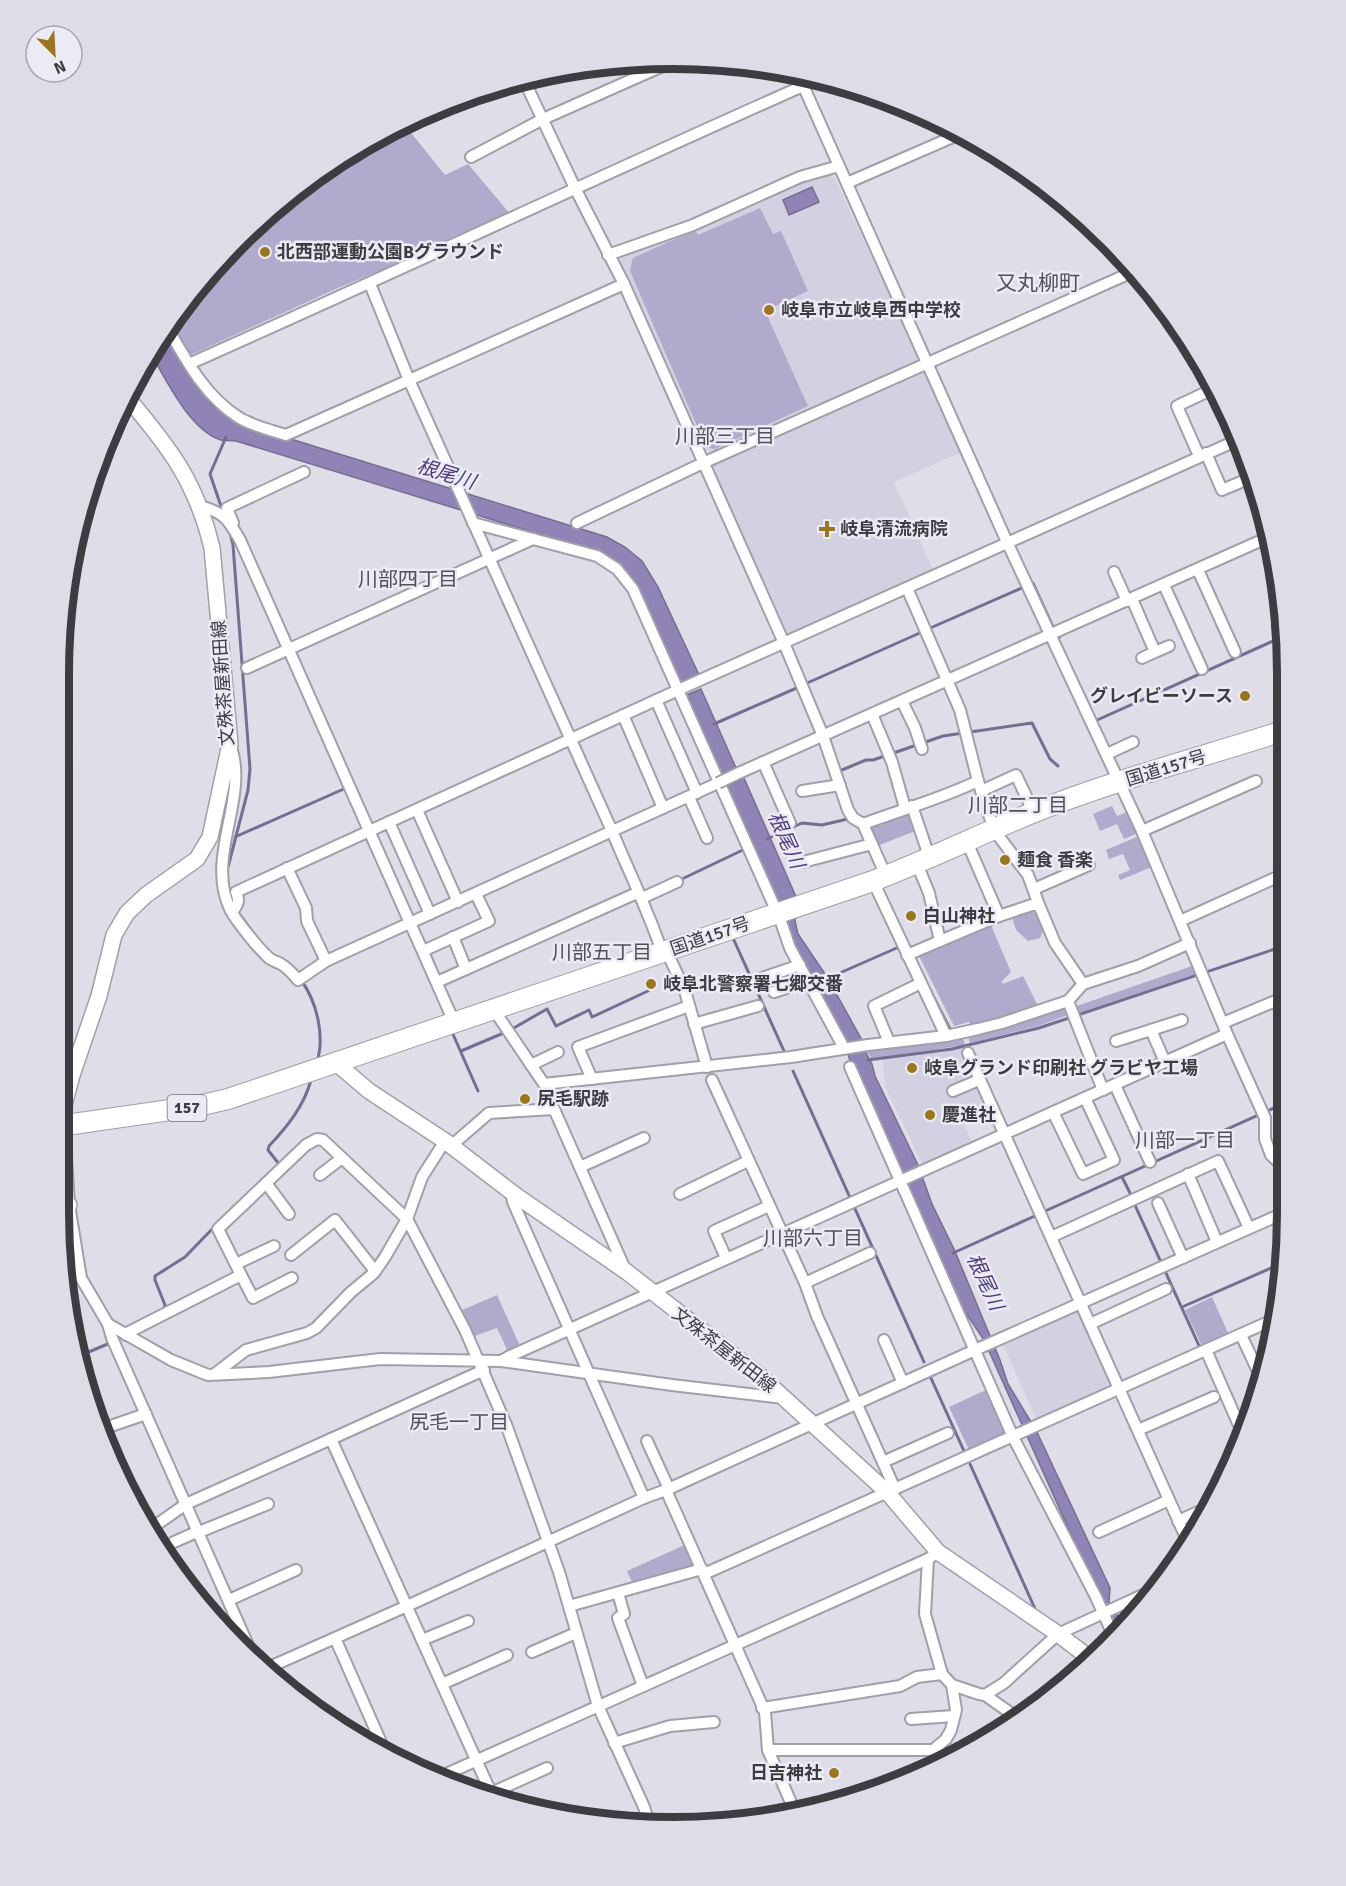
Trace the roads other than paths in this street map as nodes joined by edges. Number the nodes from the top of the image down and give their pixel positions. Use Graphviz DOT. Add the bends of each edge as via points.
graph roads {
  1 [pos="655,69"];
  2 [pos="804,85"];
  3 [pos="528,87"];
  4 [pos="543,119"];
  5 [pos="952,137"];
  6 [pos="471,157"];
  7 [pos="839,166"];
  8 [pos="847,183"];
  9 [pos="575,189"];
  10 [pos="608,255"];
  11 [pos="1127,275"];
  12 [pos="370,284"];
  13 [pos="624,284"];
  14 [pos="172,336"];
  15 [pos="928,363"];
  16 [pos="189,364"];
  17 [pos="409,380"];
  18 [pos="1207,392"];
  19 [pos="132,404"];
  20 [pos="1231,443"];
  21 [pos="1203,454"];
  22 [pos="703,463"];
  23 [pos="304,472"];
  24 [pos="1245,480"];
  25 [pos="200,506"];
  26 [pos="472,520"];
  27 [pos="577,523"];
  28 [pos="533,539"];
  29 [pos="240,540"];
  30 [pos="1262,540"];
  31 [pos="1007,542"];
  32 [pos="488,559"];
  33 [pos="1198,570"];
  34 [pos="1114,572"];
  35 [pos="1164,585"];
  36 [pos="907,588"];
  37 [pos="1130,600"];
  38 [pos="1238,630"];
  39 [pos="1049,634"];
  40 [pos="1227,635"];
  41 [pos="784,643"];
  42 [pos="1169,646"];
  43 [pos="288,650"];
  44 [pos="1155,652"];
  45 [pos="1235,652"];
  46 [pos="1142,658"];
  47 [pos="248,668"];
  48 [pos="1202,669"];
  49 [pos="948,680"];
  50 [pos="680,690"];
  51 [pos="656,700"];
  52 [pos="902,701"];
  53 [pos="872,714"];
  54 [pos="623,716"];
  55 [pos="1277,733"];
  56 [pos="823,736"];
  57 [pos="569,740"];
  58 [pos="1133,742"];
  59 [pos="230,744"];
  60 [pos="922,749"];
  61 [pos="1107,754"];
  62 [pos="763,762"];
  63 [pos="1256,781"];
  64 [pos="1119,782"];
  65 [pos="840,784"];
  66 [pos="979,786"];
  67 [pos="802,791"];
  68 [pos="693,795"];
  69 [pos="908,807"];
  70 [pos="663,808"];
  71 [pos="417,810"];
  72 [pos="1034,813"];
  73 [pos="389,822"];
  74 [pos="790,823"];
  75 [pos="863,824"];
  76 [pos="994,830"];
  77 [pos="370,831"];
  78 [pos="612,831"];
  79 [pos="1142,831"];
  80 [pos="707,838"];
  81 [pos="967,842"];
  82 [pos="872,844"];
  83 [pos="924,861"];
  84 [pos="802,862"];
  85 [pos="1089,866"];
  86 [pos="287,868"];
  87 [pos="1277,877"];
  88 [pos="880,878"];
  89 [pos="677,882"];
  90 [pos="1034,889"];
  91 [pos="476,894"];
  92 [pos="639,895"];
  93 [pos="458,902"];
  94 [pos="1039,905"];
  95 [pos="785,910"];
  96 [pos="232,912"];
  97 [pos="430,914"];
  98 [pos="999,916"];
  99 [pos="1180,921"];
  100 [pos="410,923"];
  101 [pos="453,937"];
  102 [pos="940,941"];
  103 [pos="1190,943"];
  104 [pos="423,951"];
  105 [pos="664,951"];
  106 [pos="907,955"];
  107 [pos="326,961"];
  108 [pos="800,965"];
  109 [pos="466,969"];
  110 [pos="762,978"];
  111 [pos="808,981"];
  112 [pos="437,982"];
  113 [pos="921,983"];
  114 [pos="1083,984"];
  115 [pos="774,992"];
  116 [pos="1277,1000"];
  117 [pos="1068,1001"];
  118 [pos="689,1006"];
  119 [pos="758,1006"];
  120 [pos="494,1010"];
  121 [pos="1182,1020"];
  122 [pos="451,1023"];
  123 [pos="1223,1023"];
  124 [pos="694,1024"];
  125 [pos="1151,1030"];
  126 [pos="1227,1034"];
  127 [pos="946,1036"];
  128 [pos="1116,1041"];
  129 [pos="889,1042"];
  130 [pos="844,1048"];
  131 [pos="558,1052"];
  132 [pos="968,1053"];
  133 [pos="1165,1062"];
  134 [pos="531,1065"];
  135 [pos="707,1067"];
  136 [pos="850,1067"];
  137 [pos="321,1068"];
  138 [pos="592,1079"];
  139 [pos="712,1080"];
  140 [pos="979,1080"];
  141 [pos="1115,1084"];
  142 [pos="69,1086"];
  143 [pos="1103,1090"];
  144 [pos="953,1091"];
  145 [pos="1085,1098"];
  146 [pos="1053,1112"];
  147 [pos="69,1125"];
  148 [pos="1004,1134"];
  149 [pos="644,1138"];
  150 [pos="448,1144"];
  151 [pos="342,1158"];
  152 [pos="748,1161"];
  153 [pos="1277,1161"];
  154 [pos="1150,1162"];
  155 [pos="580,1167"];
  156 [pos="1188,1174"];
  157 [pos="320,1175"];
  158 [pos="901,1180"];
  159 [pos="266,1183"];
  160 [pos="511,1191"];
  161 [pos="680,1194"];
  162 [pos="1158,1203"];
  163 [pos="69,1205"];
  164 [pos="769,1206"];
  165 [pos="289,1214"];
  166 [pos="1277,1216"];
  167 [pos="407,1219"];
  168 [pos="1249,1228"];
  169 [pos="781,1233"];
  170 [pos="1051,1237"];
  171 [pos="1217,1242"];
  172 [pos="274,1246"];
  173 [pos="870,1254"];
  174 [pos="291,1255"];
  175 [pos="726,1258"];
  176 [pos="1182,1258"];
  177 [pos="236,1264"];
  178 [pos="375,1271"];
  179 [pos="627,1272"];
  180 [pos="242,1275"];
  181 [pos="292,1278"];
  182 [pos="805,1283"];
  183 [pos="1166,1289"];
  184 [pos="651,1292"];
  185 [pos="1081,1304"];
  186 [pos="1090,1323"];
  187 [pos="1266,1323"];
  188 [pos="108,1324"];
  189 [pos="570,1330"];
  190 [pos="126,1335"];
  191 [pos="1241,1335"];
  192 [pos="884,1340"];
  193 [pos="980,1348"];
  194 [pos="1206,1350"];
  195 [pos="501,1361"];
  196 [pos="481,1365"];
  197 [pos="1256,1368"];
  198 [pos="215,1373"];
  199 [pos="588,1373"];
  200 [pos="903,1383"];
  201 [pos="1120,1388"];
  202 [pos="1214,1397"];
  203 [pos="784,1398"];
  204 [pos="858,1404"];
  205 [pos="146,1414"];
  206 [pos="1238,1423"];
  207 [pos="813,1424"];
  208 [pos="108,1427"];
  209 [pos="1138,1430"];
  210 [pos="948,1432"];
  211 [pos="1018,1435"];
  212 [pos="331,1439"];
  213 [pos="647,1441"];
  214 [pos="883,1462"];
  215 [pos="668,1490"];
  216 [pos="891,1490"];
  217 [pos="645,1498"];
  218 [pos="1169,1500"];
  219 [pos="186,1504"];
  220 [pos="268,1504"];
  221 [pos="1198,1512"];
  222 [pos="1178,1521"];
  223 [pos="156,1525"];
  224 [pos="199,1532"];
  225 [pos="1099,1532"];
  226 [pos="1184,1534"];
  227 [pos="174,1542"];
  228 [pos="549,1542"];
  229 [pos="933,1555"];
  230 [pos="296,1570"];
  231 [pos="703,1572"];
  232 [pos="618,1593"];
  233 [pos="1138,1598"];
  234 [pos="229,1600"];
  235 [pos="407,1606"];
  236 [pos="569,1606"];
  237 [pos="1105,1613"];
  238 [pos="468,1621"];
  239 [pos="1111,1628"];
  240 [pos="576,1633"];
  241 [pos="1059,1634"];
  242 [pos="335,1638"];
  243 [pos="246,1640"];
  244 [pos="422,1640"];
  245 [pos="735,1644"];
  246 [pos="532,1652"];
  247 [pos="1085,1654"];
  248 [pos="507,1655"];
  249 [pos="273,1665"];
  250 [pos="942,1674"];
  251 [pos="442,1684"];
  252 [pos="952,1685"];
  253 [pos="643,1686"];
  254 [pos="985,1695"];
  255 [pos="598,1706"];
  256 [pos="762,1708"];
  257 [pos="1011,1714"];
  258 [pos="954,1716"];
  259 [pos="910,1719"];
  260 [pos="714,1722"];
  261 [pos="380,1741"];
  262 [pos="614,1743"];
  263 [pos="768,1750"];
  264 [pos="933,1750"];
  265 [pos="935,1757"];
  266 [pos="476,1760"];
  267 [pos="547,1768"];
  268 [pos="448,1773"];
  269 [pos="488,1788"];
  270 [pos="498,1791"];
  271 [pos="792,1805"];
  272 [pos="647,1816"];
  1 -- 4 [label="street"];
  2 -- 7 [label="street"];
  2 -- 9 [label="street"];
  3 -- 4 [label="street"];
  4 -- 6 [label="street"];
  4 -- 9 [label="street"];
  5 -- 8 [label="street"];
  7 -- 8 [label="street"];
  7 -- 10 [label="street" via="800,177 693,225"];
  8 -- 15 [label="street"];
  9 -- 10 [label="street"];
  9 -- 12 [label="street"];
  10 -- 13 [label="street"];
  11 -- 15 [label="street"];
  12 -- 16 [label="street"];
  12 -- 17 [label="street"];
  13 -- 17 [label="street"];
  13 -- 22 [label="street"];
  14 -- 16 [label="street"];
  15 -- 22 [label="street"];
  15 -- 31 [label="street"];
  16 -- 17 [label="street" via="215,400 239,418 286,435"];
  17 -- 26 [label="street"];
  18 -- 21 [label="street" via="1177,406"];
  19 -- 25 [label="main road, 文殊茶屋新田線" via="174,455"];
  20 -- 21 [label="street"];
  21 -- 24 [label="street" via="1222,490"];
  21 -- 31 [label="street"];
  22 -- 27 [label="street"];
  22 -- 41 [label="street"];
  23 -- 29 [label="street" via="227,507"];
  25 -- 29 [label="street" via="219,511"];
  25 -- 59 [label="main road, 文殊茶屋新田線" via="213,548"];
  26 -- 28 [label="street"];
  26 -- 32 [label="street"];
  28 -- 32 [label="street"];
  28 -- 50 [label="street" via="597,556 617,569 633,588"];
  29 -- 43 [label="street"];
  30 -- 33 [label="street"];
  31 -- 36 [label="street"];
  31 -- 39 [label="street"];
  32 -- 43 [label="street"];
  32 -- 57 [label="street"];
  33 -- 35 [label="street"];
  33 -- 40 [label="street"];
  34 -- 37 [label="street"];
  35 -- 37 [label="street"];
  35 -- 48 [label="street" via="1188,650"];
  36 -- 41 [label="street"];
  36 -- 49 [label="street"];
  37 -- 39 [label="street"];
  37 -- 44 [label="street"];
  38 -- 40 [label="street"];
  39 -- 49 [label="street"];
  39 -- 61 [label="street"];
  40 -- 45 [label="street"];
  41 -- 50 [label="street"];
  41 -- 56 [label="street"];
  42 -- 44 [label="street"];
  43 -- 47 [label="street"];
  43 -- 77 [label="street"];
  44 -- 46 [label="street"];
  49 -- 52 [label="street"];
  49 -- 66 [label="street" via="960,710"];
  50 -- 51 [label="street"];
  50 -- 95 [label="street" via="749,847"];
  51 -- 54 [label="street"];
  51 -- 68 [label="street"];
  52 -- 53 [label="street"];
  52 -- 60 [label="street"];
  53 -- 56 [label="street"];
  53 -- 69 [label="street"];
  54 -- 57 [label="street"];
  54 -- 70 [label="street"];
  55 -- 64 [label="highway, 国道157号 / 157"];
  56 -- 62 [label="street"];
  56 -- 65 [label="street"];
  57 -- 71 [label="street"];
  57 -- 78 [label="street"];
  58 -- 61 [label="street"];
  59 -- 96 [label="street" via="235,759 235,787 224,846 223,878"];
  59 -- 142 [label="main road, 文殊茶屋新田線" via="206,846 197,859 127,914 114,935 99,996"];
  61 -- 64 [label="street"];
  62 -- 68 [label="street, bridge"];
  62 -- 74 [label="street"];
  63 -- 79 [label="street"];
  64 -- 72 [label="highway, 国道157号 / 157"];
  64 -- 79 [label="street"];
  65 -- 67 [label="street"];
  65 -- 75 [label="street" via="848,810"];
  66 -- 69 [label="street"];
  66 -- 72 [label="street" via="1016,775"];
  66 -- 76 [label="street"];
  68 -- 70 [label="street"];
  68 -- 80 [label="street"];
  69 -- 75 [label="street"];
  69 -- 83 [label="street"];
  70 -- 78 [label="street"];
  71 -- 73 [label="street"];
  71 -- 93 [label="street"];
  72 -- 76 [label="highway, 国道157号 / 157"];
  73 -- 77 [label="street"];
  73 -- 97 [label="street"];
  75 -- 82 [label="street"];
  76 -- 81 [label="highway, 国道157号 / 157"];
  76 -- 90 [label="street" via="1022,865"];
  77 -- 86 [label="street"];
  77 -- 100 [label="street"];
  78 -- 91 [label="street"];
  78 -- 92 [label="street"];
  79 -- 99 [label="street"];
  81 -- 83 [label="highway, 国道157号 / 157"];
  81 -- 98 [label="street"];
  82 -- 84 [label="street"];
  82 -- 88 [label="street"];
  83 -- 88 [label="highway, 国道157号 / 157"];
  83 -- 102 [label="street"];
  85 -- 90 [label="street"];
  86 -- 96 [label="street" via="236,892 238,904"];
  86 -- 107 [label="street"];
  87 -- 99 [label="street"];
  88 -- 95 [label="highway, 国道157号 / 157"];
  88 -- 106 [label="street"];
  89 -- 92 [label="street"];
  90 -- 94 [label="street"];
  91 -- 93 [label="street"];
  91 -- 101 [label="street" via="489,921"];
  92 -- 105 [label="street"];
  92 -- 109 [label="street"];
  93 -- 97 [label="street"];
  94 -- 98 [label="street"];
  94 -- 114 [label="street" via="1055,943"];
  95 -- 105 [label="highway, 国道157号 / 157"];
  95 -- 108 [label="street" via="786,939"];
  96 -- 107 [label="street" via="260,949 298,980"];
  97 -- 100 [label="street"];
  98 -- 102 [label="street"];
  99 -- 103 [label="street"];
  100 -- 104 [label="street"];
  100 -- 107 [label="street"];
  101 -- 104 [label="street"];
  101 -- 109 [label="street"];
  102 -- 106 [label="street"];
  103 -- 114 [label="street"];
  103 -- 123 [label="street"];
  104 -- 112 [label="street"];
  105 -- 118 [label="street"];
  105 -- 120 [label="highway, 国道157号 / 157"];
  106 -- 113 [label="street"];
  108 -- 110 [label="street"];
  108 -- 111 [label="street"];
  109 -- 112 [label="street"];
  111 -- 115 [label="street"];
  111 -- 130 [label="street"];
  112 -- 122 [label="street"];
  113 -- 127 [label="street"];
  113 -- 129 [label="street" via="874,1006"];
  114 -- 117 [label="street"];
  116 -- 123 [label="street"];
  117 -- 127 [label="street"];
  117 -- 143 [label="street"];
  118 -- 124 [label="street"];
  118 -- 138 [label="street" via="578,1047"];
  119 -- 124 [label="street"];
  120 -- 122 [label="highway, 国道157号 / 157"];
  120 -- 134 [label="street"];
  121 -- 125 [label="street"];
  122 -- 137 [label="highway, 国道157号 / 157"];
  123 -- 126 [label="street"];
  124 -- 135 [label="street"];
  125 -- 128 [label="street"];
  125 -- 133 [label="street"];
  126 -- 133 [label="street"];
  126 -- 153 [label="street" via="1265,1118 1264,1139"];
  127 -- 129 [label="street"];
  129 -- 130 [label="street"];
  130 -- 135 [label="street"];
  131 -- 134 [label="street"];
  132 -- 140 [label="street"];
  133 -- 141 [label="street"];
  134 -- 138 [label="street" via="544,1084"];
  135 -- 138 [label="street"];
  136 -- 158 [label="street"];
  137 -- 147 [label="highway, 国道157号 / 157" via="198,1106"];
  137 -- 150 [label="main road, 文殊茶屋新田線" via="369,1091"];
  139 -- 152 [label="street"];
  140 -- 144 [label="street"];
  140 -- 148 [label="street"];
  141 -- 143 [label="street"];
  141 -- 154 [label="street"];
  143 -- 145 [label="street"];
  145 -- 146 [label="street"];
  145 -- 146 [label="street" via="1114,1160 1083,1174"];
  146 -- 148 [label="street"];
  148 -- 158 [label="street"];
  148 -- 170 [label="street"];
  149 -- 155 [label="street"];
  150 -- 155 [label="street" via="489,1113 554,1109"];
  150 -- 160 [label="main road, 文殊茶屋新田線"];
  150 -- 167 [label="street" via="422,1177"];
  151 -- 157 [label="street"];
  151 -- 159 [label="street" via="317,1139"];
  151 -- 167 [label="street"];
  152 -- 161 [label="street"];
  152 -- 164 [label="street"];
  155 -- 179 [label="street"];
  156 -- 168 [label="street" via="1218,1161"];
  156 -- 170 [label="street"];
  156 -- 171 [label="street"];
  158 -- 169 [label="street"];
  158 -- 193 [label="street"];
  159 -- 165 [label="street"];
  159 -- 177 [label="street" via="218,1228"];
  160 -- 179 [label="main road, 文殊茶屋新田線"];
  160 -- 189 [label="street"];
  162 -- 176 [label="street"];
  163 -- 188 [label="street" via="81,1278"];
  164 -- 169 [label="street"];
  164 -- 175 [label="street" via="714,1231"];
  166 -- 168 [label="street"];
  167 -- 178 [label="street"];
  167 -- 196 [label="street"];
  168 -- 171 [label="street"];
  169 -- 175 [label="street"];
  169 -- 182 [label="street"];
  170 -- 185 [label="street"];
  171 -- 176 [label="street"];
  172 -- 177 [label="street"];
  173 -- 182 [label="street"];
  174 -- 178 [label="street" via="335,1221"];
  175 -- 184 [label="street"];
  176 -- 185 [label="street"];
  177 -- 180 [label="street"];
  178 -- 198 [label="street" via="316,1328 246,1350"];
  179 -- 184 [label="main road, 文殊茶屋新田線"];
  180 -- 181 [label="street" via="253,1298"];
  180 -- 190 [label="street"];
  182 -- 204 [label="street"];
  183 -- 186 [label="street"];
  184 -- 189 [label="street"];
  184 -- 203 [label="main road, 文殊茶屋新田線"];
  185 -- 186 [label="street"];
  185 -- 193 [label="street"];
  186 -- 201 [label="street"];
  187 -- 191 [label="street"];
  188 -- 190 [label="street"];
  188 -- 205 [label="street"];
  189 -- 195 [label="street"];
  189 -- 199 [label="street"];
  190 -- 198 [label="street" via="171,1360 208,1375"];
  191 -- 194 [label="street"];
  191 -- 197 [label="street"];
  192 -- 200 [label="street"];
  193 -- 200 [label="street"];
  193 -- 211 [label="street"];
  194 -- 201 [label="street"];
  194 -- 206 [label="street"];
  195 -- 196 [label="street"];
  195 -- 199 [label="street"];
  196 -- 198 [label="street" via="380,1359"];
  196 -- 212 [label="street"];
  196 -- 228 [label="street"];
  199 -- 203 [label="street"];
  199 -- 217 [label="street"];
  200 -- 204 [label="street"];
  201 -- 209 [label="street"];
  201 -- 211 [label="street"];
  202 -- 209 [label="street"];
  203 -- 207 [label="main road, 文殊茶屋新田線"];
  204 -- 207 [label="street"];
  204 -- 214 [label="street"];
  205 -- 208 [label="street"];
  205 -- 219 [label="street"];
  207 -- 215 [label="street"];
  207 -- 216 [label="main road, 文殊茶屋新田線"];
  209 -- 218 [label="street"];
  210 -- 214 [label="street"];
  211 -- 216 [label="street"];
  211 -- 237 [label="street"];
  212 -- 219 [label="street"];
  212 -- 235 [label="street"];
  213 -- 215 [label="street"];
  214 -- 216 [label="street"];
  215 -- 217 [label="street"];
  215 -- 231 [label="street"];
  216 -- 229 [label="main road, 文殊茶屋新田線"];
  216 -- 231 [label="street"];
  217 -- 228 [label="street"];
  218 -- 222 [label="street"];
  218 -- 225 [label="street"];
  219 -- 223 [label="street"];
  219 -- 224 [label="street"];
  220 -- 224 [label="street"];
  221 -- 222 [label="street"];
  222 -- 226 [label="street"];
  224 -- 227 [label="street"];
  224 -- 234 [label="street"];
  228 -- 235 [label="street"];
  228 -- 236 [label="street"];
  229 -- 241 [label="main road, 文殊茶屋新田線"];
  229 -- 245 [label="street"];
  229 -- 250 [label="street" via="925,1614"];
  230 -- 234 [label="street"];
  231 -- 232 [label="street"];
  231 -- 245 [label="street"];
  232 -- 236 [label="street"];
  232 -- 253 [label="street" via="624,1614 618,1618"];
  233 -- 237 [label="street"];
  234 -- 243 [label="street"];
  235 -- 242 [label="street"];
  235 -- 244 [label="street"];
  236 -- 240 [label="street"];
  237 -- 239 [label="street"];
  237 -- 241 [label="street"];
  238 -- 244 [label="street"];
  240 -- 246 [label="street"];
  240 -- 255 [label="street"];
  241 -- 247 [label="main road, 文殊茶屋新田線"];
  241 -- 254 [label="street"];
  242 -- 249 [label="street"];
  242 -- 261 [label="street"];
  244 -- 251 [label="street"];
  245 -- 253 [label="street"];
  245 -- 256 [label="street"];
  248 -- 251 [label="street"];
  250 -- 252 [label="street"];
  250 -- 256 [label="street" via="917,1677 900,1686"];
  251 -- 266 [label="street"];
  252 -- 254 [label="street"];
  252 -- 258 [label="street"];
  253 -- 255 [label="street"];
  254 -- 257 [label="street"];
  255 -- 262 [label="street"];
  255 -- 266 [label="street"];
  256 -- 263 [label="street"];
  258 -- 259 [label="street"];
  258 -- 264 [label="street" via="946,1739"];
  260 -- 262 [label="street" via="670,1726"];
  262 -- 272 [label="street"];
  263 -- 264 [label="street"];
  263 -- 271 [label="street"];
  264 -- 265 [label="street"];
  266 -- 268 [label="street"];
  266 -- 269 [label="street"];
  267 -- 270 [label="street"];
}
